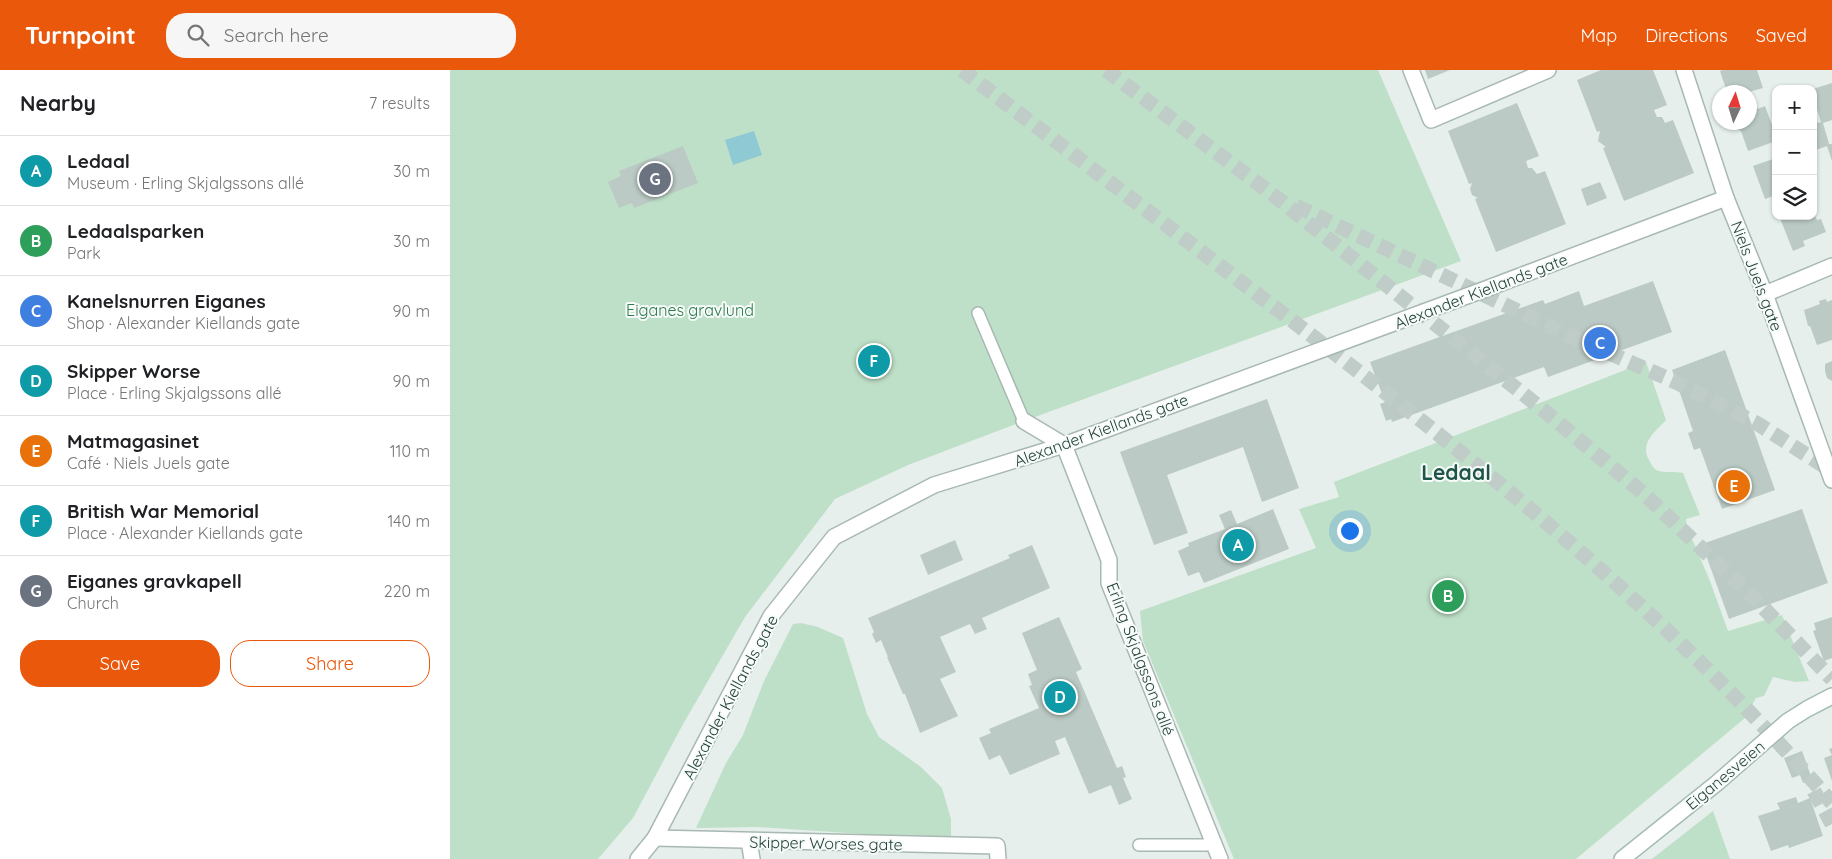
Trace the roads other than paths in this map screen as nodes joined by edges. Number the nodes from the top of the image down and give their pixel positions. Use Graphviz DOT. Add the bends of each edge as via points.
graph roads {
  1 [pos="1411,70"];
  2 [pos="1548,70"];
  3 [pos="1684,70"];
  4 [pos="1726,198"];
  5 [pos="1832,266"];
  6 [pos="1765,294"];
  7 [pos="978,313"];
  8 [pos="1024,421"];
  9 [pos="1064,445"];
  10 [pos="1832,480"];
  11 [pos="1832,696"];
  12 [pos="655,838"];
  13 [pos="749,841"];
  14 [pos="1139,844"];
  15 [pos="997,852"];
  16 [pos="1217,852"];
  17 [pos="638,859"];
  18 [pos="752,859"];
  19 [pos="1622,859"];
  1 -- 2 [label="street" via="1431,120"];
  3 -- 4 [label="street, Niels Juels gate"];
  4 -- 6 [label="street, Niels Juels gate"];
  4 -- 9 [label="street, Alexander Kiellands gate"];
  5 -- 6 [label="street"];
  6 -- 10 [label="street, Niels Juels gate"];
  7 -- 8 [label="lane"];
  8 -- 9 [label="street"];
  9 -- 12 [label="street, Alexander Kiellands gate" via="934,485 834,537 771,616"];
  9 -- 16 [label="street, Erling Skjalgssons allé" via="1108,560 1108,583"];
  11 -- 19 [label="street, Eiganesveien" via="1788,721"];
  12 -- 13 [label="street, Skipper Worses gate"];
  12 -- 17 [label="street, Alexander Kiellands gate"];
  13 -- 15 [label="street, Skipper Worses gate"];
  13 -- 18 [label="street"];
  14 -- 16 [label="lane"];
}
